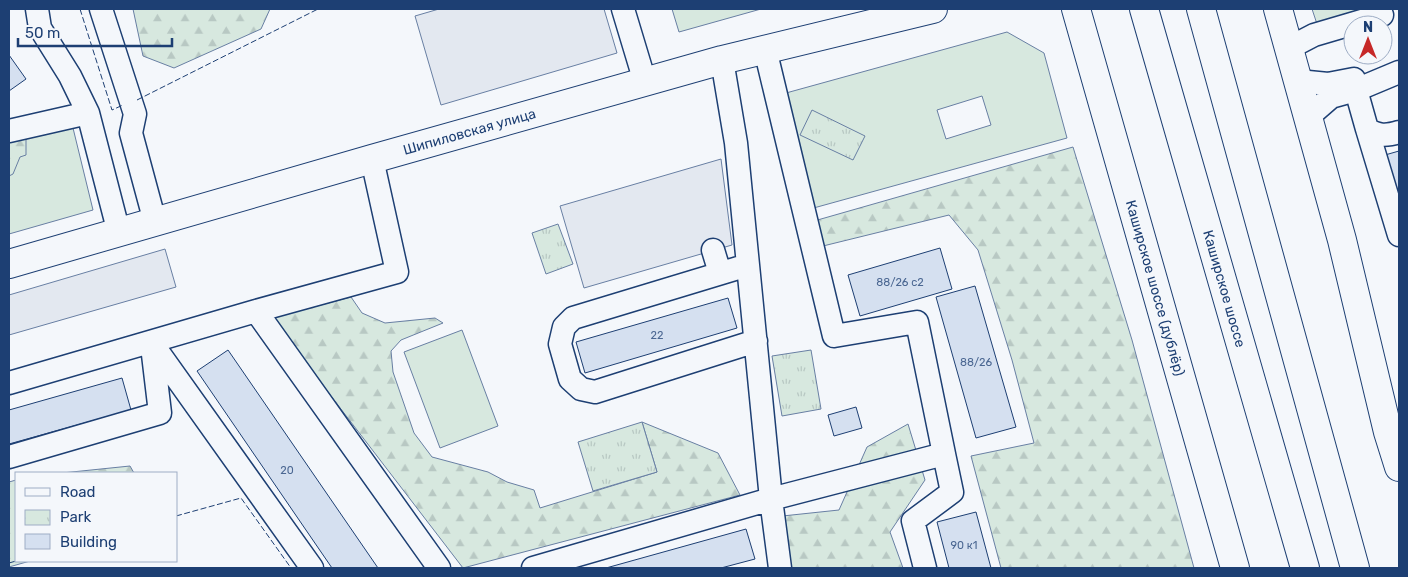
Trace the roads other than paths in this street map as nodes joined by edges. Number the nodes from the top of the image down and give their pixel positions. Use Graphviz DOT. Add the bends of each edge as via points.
graph roads {
  1 [pos="37,9"];
  2 [pos="101,9"];
  3 [pos="623,9"];
  4 [pos="933,9"];
  5 [pos="1076,9"];
  6 [pos="1144,9"];
  7 [pos="1201,9"];
  8 [pos="1278,9"];
  9 [pos="1387,11"];
  10 [pos="1289,48"];
  11 [pos="765,49"];
  12 [pos="722,60"];
  13 [pos="1399,72"];
  14 [pos="1298,81"];
  15 [pos="645,82"];
  16 [pos="1356,90"];
  17 [pos="88,114"];
  18 [pos="1308,116"];
  19 [pos="1367,129"];
  20 [pos="9,131"];
  21 [pos="1399,132"];
  22 [pos="372,159"];
  23 [pos="155,222"];
  24 [pos="119,232"];
  25 [pos="1399,235"];
  26 [pos="713,250"];
  27 [pos="9,264"];
  28 [pos="748,265"];
  29 [pos="720,273"];
  30 [pos="256,311"];
  31 [pos="756,341"];
  32 [pos="151,342"];
  33 [pos="9,383"];
  34 [pos="1394,431"];
  35 [pos="944,454"];
  36 [pos="9,457"];
  37 [pos="1399,467"];
  38 [pos="771,499"];
  39 [pos="312,568"];
  40 [pos="439,568"];
  41 [pos="533,568"];
  42 [pos="780,568"];
  43 [pos="926,568"];
  44 [pos="1235,568"];
  45 [pos="1305,568"];
  46 [pos="1355,568"];
  1 -- 17 [label="lane" via="40,28 70,76"];
  2 -- 23 [label="lane" via="135,114 131,133"];
  3 -- 15 [label="lane"];
  4 -- 11 [label="main road, Шипиловская улица"];
  5 -- 44 [label="main road, Каширское шоссе (дублёр)"];
  6 -- 45 [label="main road, Каширское шоссе"];
  7 -- 46 [label="main road"];
  8 -- 10 [label="main road"];
  9 -- 10 [label="lane" via="1314,35"];
  10 -- 14 [label="main road"];
  11 -- 12 [label="main road, Шипиловская улица"];
  11 -- 35 [label="lane" via="834,336 917,322"];
  12 -- 15 [label="main road, Шипиловская улица"];
  12 -- 28 [label="lane" via="736,143"];
  13 -- 14 [label="lane" via="1328,84"];
  13 -- 16 [label="lane"];
  14 -- 18 [label="main road"];
  15 -- 22 [label="main road, Шипиловская улица"];
  16 -- 18 [label="lane" via="1331,97"];
  16 -- 19 [label="lane"];
  17 -- 20 [label="lane"];
  17 -- 24 [label="lane"];
  18 -- 34 [label="main road"];
  19 -- 21 [label="lane" via="1377,135"];
  19 -- 25 [label="lane"];
  22 -- 23 [label="main road, Шипиловская улица"];
  22 -- 30 [label="lane" via="397,272"];
  23 -- 24 [label="main road, Шипиловская улица"];
  24 -- 27 [label="main road, Шипиловская улица"];
  26 -- 29 [label="lane"];
  28 -- 29 [label="lane"];
  28 -- 31 [label="lane"];
  29 -- 31 [label="lane" via="573,318 564,327 560,344 570,379 580,388 595,392"];
  30 -- 32 [label="lane"];
  30 -- 40 [label="lane"];
  31 -- 38 [label="lane"];
  32 -- 33 [label="lane"];
  32 -- 36 [label="lane" via="160,413"];
  32 -- 39 [label="lane"];
  34 -- 37 [label="main road"];
  35 -- 38 [label="lane"];
  35 -- 43 [label="lane" via="952,492 913,521"];
  38 -- 41 [label="lane"];
  38 -- 42 [label="lane"];
}
